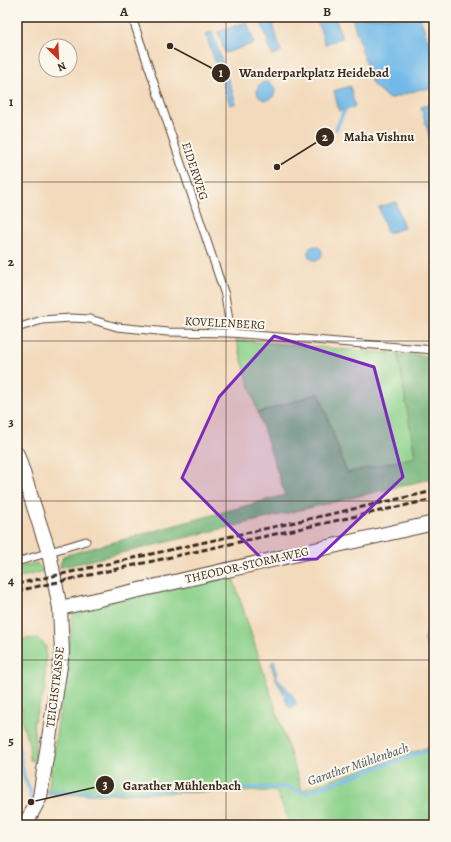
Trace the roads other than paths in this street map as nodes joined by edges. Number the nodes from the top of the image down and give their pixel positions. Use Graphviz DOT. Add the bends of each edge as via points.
graph roads {
  1 [pos="132,17"];
  2 [pos="17,328"];
  3 [pos="231,333"];
  4 [pos="434,350"];
  5 [pos="17,454"];
  6 [pos="22,479"];
  7 [pos="434,523"];
  8 [pos="86,540"];
  9 [pos="48,553"];
  10 [pos="17,562"];
  11 [pos="60,608"];
  12 [pos="25,825"];
  1 -- 3 [label="lane, EIDERWEG" via="225,295"];
  2 -- 3 [label="lane, KOVELENBERG" via="42,320 71,318 90,319 117,327 168,332"];
  3 -- 4 [label="lane, KOVELENBERG"];
  5 -- 6 [label="street, TEICHSTRASSE"];
  6 -- 9 [label="street, TEICHSTRASSE"];
  7 -- 11 [label="street, THEODOR-STORM-WEG"];
  8 -- 9 [label="lane"];
  9 -- 10 [label="lane"];
  9 -- 11 [label="street, TEICHSTRASSE"];
  11 -- 12 [label="street, TEICHSTRASSE" via="62,653 40,797"];
}
